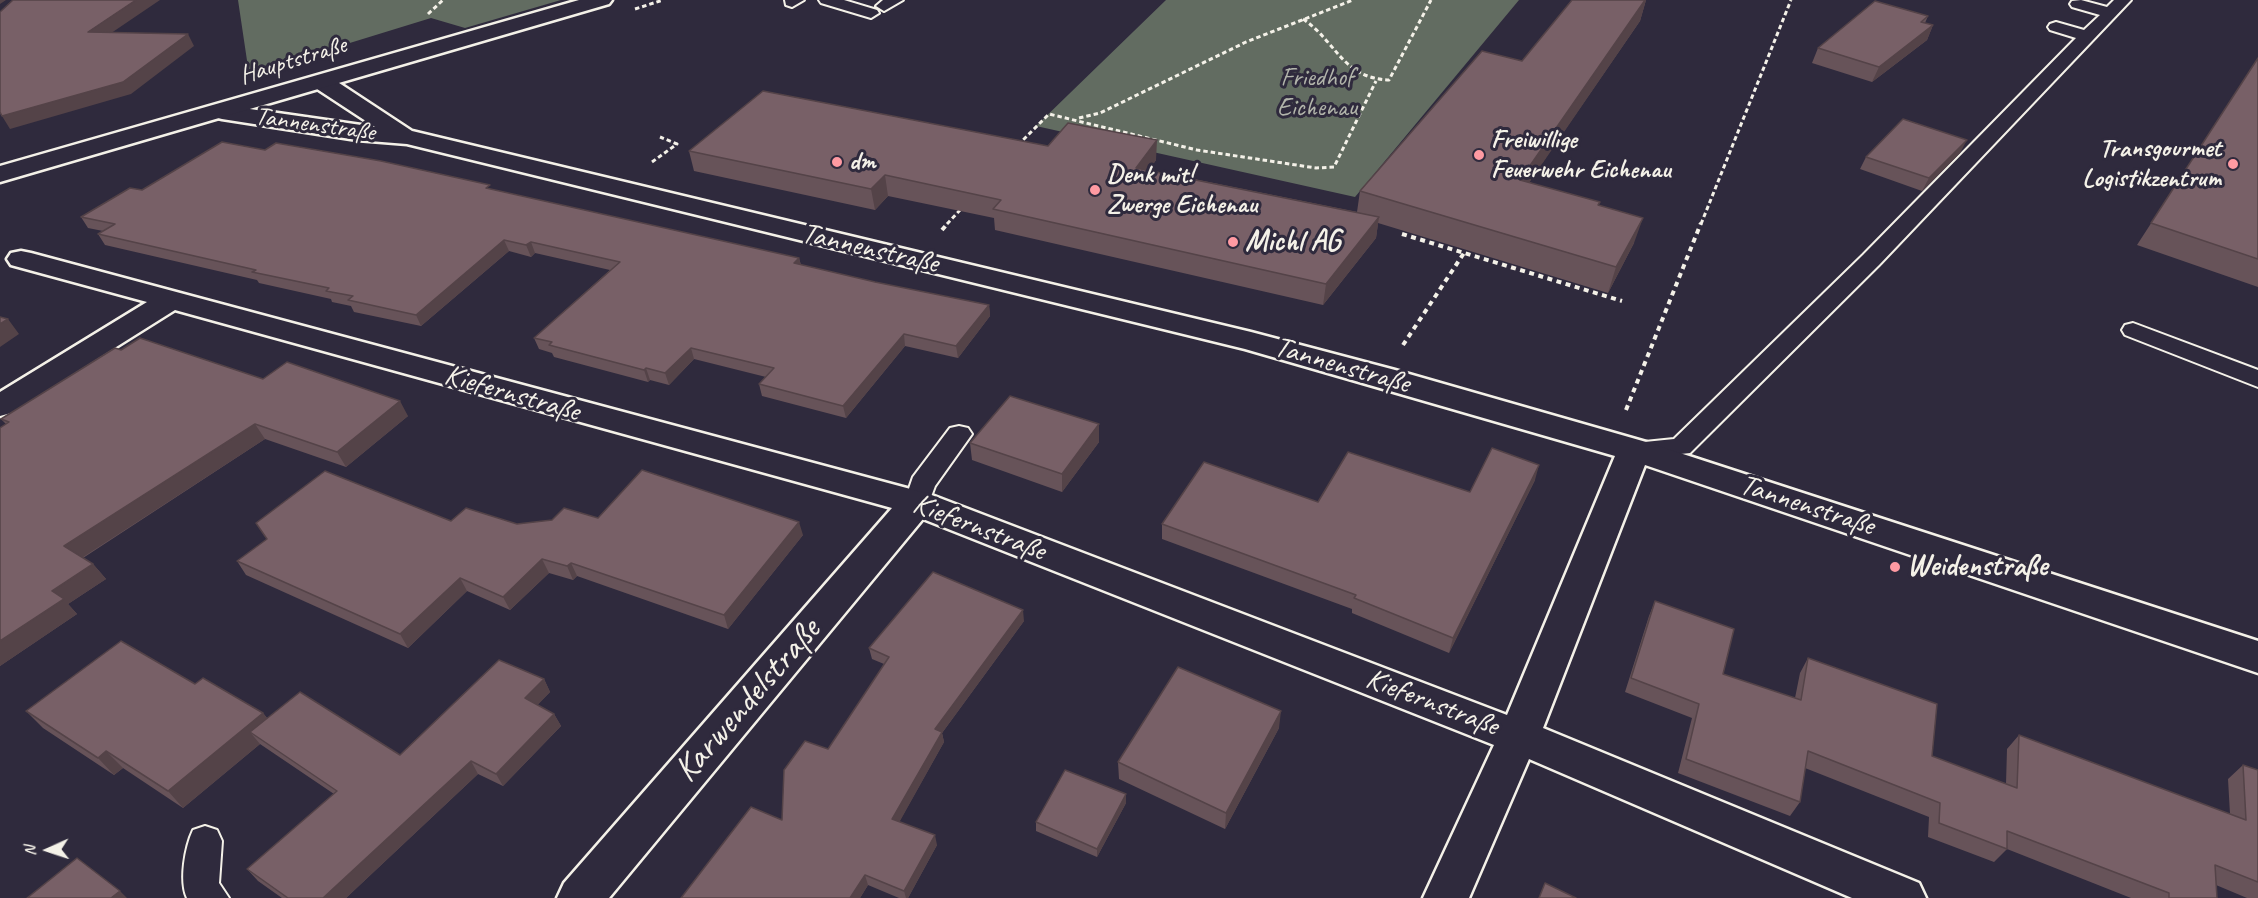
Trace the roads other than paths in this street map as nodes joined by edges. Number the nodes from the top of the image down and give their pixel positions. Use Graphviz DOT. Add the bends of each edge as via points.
graph roads {
  1 [pos="602,0"];
  2 [pos="827,0"];
  3 [pos="2078,4"];
  4 [pos="883,6"];
  5 [pos="2117,6"];
  6 [pos="2056,27"];
  7 [pos="2089,37"];
  8 [pos="322,82"];
  9 [pos="222,112"];
  10 [pos="407,137"];
  11 [pos="0,174"];
  12 [pos="21,259"];
  13 [pos="170,301"];
  14 [pos="2133,330"];
  15 [pos="2258,379"];
  16 [pos="0,406"];
  17 [pos="959,434"];
  18 [pos="1634,450"];
  19 [pos="917,503"];
  20 [pos="2258,657"];
  21 [pos="1519,736"];
  22 [pos="205,842"];
  23 [pos="211,898"];
  24 [pos="579,898"];
  25 [pos="1446,898"];
  26 [pos="1903,898"];
  1 -- 8 [label="street, Hauptstraße"];
  2 -- 4 [label="lane"];
  3 -- 5 [label="lane"];
  5 -- 7 [label="lane"];
  6 -- 7 [label="lane"];
  7 -- 18 [label="lane" via="1681,447"];
  8 -- 9 [label="street, Hauptstraße"];
  8 -- 10 [label="street, Tannenstraße"];
  9 -- 10 [label="street, Tannenstraße"];
  9 -- 11 [label="street, Hauptstraße"];
  10 -- 18 [label="street, Tannenstraße" via="1251,341"];
  12 -- 13 [label="street, Kiefernstraße"];
  13 -- 16 [label="street"];
  13 -- 19 [label="street, Kiefernstraße"];
  14 -- 15 [label="lane"];
  17 -- 19 [label="lane" via="922,484"];
  18 -- 20 [label="street, Tannenstraße"];
  18 -- 21 [label="street"];
  19 -- 21 [label="street, Kiefernstraße"];
  19 -- 24 [label="street, Karwendelstraße"];
  21 -- 25 [label="street"];
  21 -- 26 [label="street, Kiefernstraße"];
  22 -- 23 [label="lane" via="201,890"];
}
